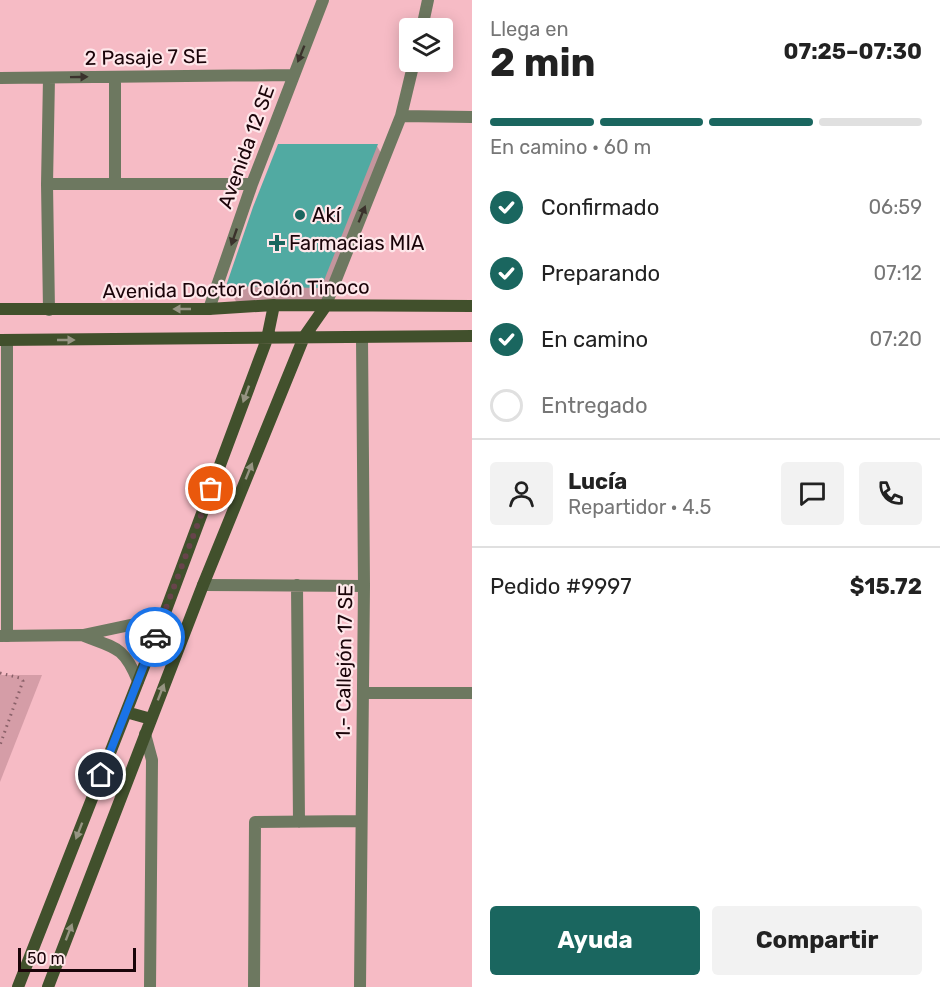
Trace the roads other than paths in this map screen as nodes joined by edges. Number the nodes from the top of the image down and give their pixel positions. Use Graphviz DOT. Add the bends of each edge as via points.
graph roads {
  1 [pos="323,0"];
  2 [pos="428,0"];
  3 [pos="424,18"];
  4 [pos="412,72"];
  5 [pos="292,75"];
  6 [pos="116,77"];
  7 [pos="0,78"];
  8 [pos="49,78"];
  9 [pos="401,116"];
  10 [pos="472,117"];
  11 [pos="47,184"];
  12 [pos="115,184"];
  13 [pos="252,184"];
  14 [pos="274,305"];
  15 [pos="472,306"];
  16 [pos="325,307"];
  17 [pos="0,309"];
  18 [pos="209,309"];
  19 [pos="49,310"];
  20 [pos="472,336"];
  21 [pos="304,337"];
  22 [pos="362,337"];
  23 [pos="267,339"];
  24 [pos="4,340"];
  25 [pos="203,585"];
  26 [pos="297,585"];
  27 [pos="364,586"];
  28 [pos="163,618"];
  29 [pos="3,636"];
  30 [pos="83,636"];
  31 [pos="138,681"];
  32 [pos="363,693"];
  33 [pos="472,693"];
  34 [pos="126,712"];
  35 [pos="151,719"];
  36 [pos="145,734"];
  37 [pos="361,821"];
  38 [pos="299,822"];
  39 [pos="18,987"];
  40 [pos="48,987"];
  41 [pos="150,987"];
  42 [pos="254,987"];
  43 [pos="360,987"];
  1 -- 5 [label="street, Avenida 12 SE, one-way"];
  2 -- 3 [label="street"];
  4 -- 9 [label="street"];
  5 -- 6 [label="street, 2 Pasaje 7 SE"];
  5 -- 13 [label="street, Avenida 12 SE"];
  8 -- 6 [label="street, 2 Pasaje 7 SE, one-way"];
  6 -- 12 [label="street"];
  7 -- 8 [label="street, 2 Pasaje 7 SE"];
  8 -- 11 [label="street"];
  9 -- 10 [label="street"];
  16 -- 9 [label="street, one-way"];
  11 -- 12 [label="street"];
  11 -- 19 [label="street"];
  12 -- 13 [label="street"];
  13 -- 18 [label="street, Avenida 12 SE, one-way"];
  14 -- 16 [label="main road, Avenida Doctor Colón Tinoco"];
  14 -- 18 [label="main road, Avenida Doctor Colón Tinoco"];
  14 -- 23 [label="main road"];
  15 -- 16 [label="main road, Avenida Doctor Colón Tinoco"];
  16 -- 21 [label="main road"];
  17 -- 19 [label="main road, Avenida Doctor Colón Tinoco"];
  18 -- 19 [label="main road, Avenida Doctor Colón Tinoco, one-way"];
  20 -- 22 [label="main road"];
  21 -- 22 [label="main road"];
  21 -- 23 [label="main road"];
  25 -- 21 [label="main road, one-way"];
  22 -- 27 [label="street, 1.- Callejón 17 SE"];
  24 -- 23 [label="main road, one-way"];
  23 -- 28 [label="main road, one-way"];
  24 -- 29 [label="street"];
  25 -- 26 [label="street"];
  35 -- 25 [label="main road, one-way"];
  26 -- 27 [label="street"];
  26 -- 38 [label="street"];
  27 -- 32 [label="street, 1.- Callejón 17 SE"];
  28 -- 30 [label="street"];
  28 -- 31 [label="main road"];
  29 -- 30 [label="street"];
  30 -- 31 [label="street" via="124,654"];
  31 -- 34 [label="main road"];
  32 -- 33 [label="street"];
  32 -- 37 [label="street, 1.- Callejón 17 SE"];
  34 -- 35 [label="main road"];
  34 -- 39 [label="main road, one-way"];
  35 -- 36 [label="main road"];
  40 -- 36 [label="main road, one-way"];
  36 -- 41 [label="street" via="152,760"];
  37 -- 38 [label="street"];
  37 -- 43 [label="street, 1.- Callejón 17 SE"];
  38 -- 42 [label="street" via="255,822"];
}
